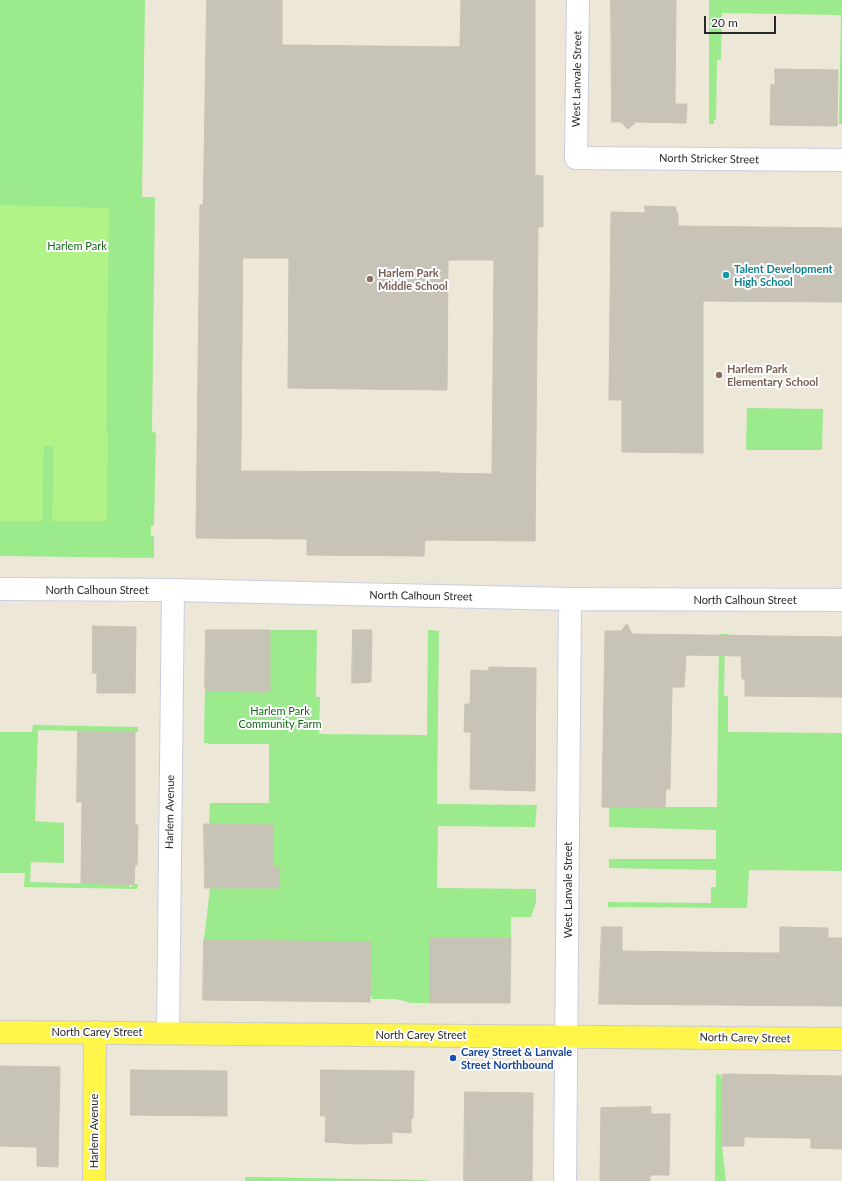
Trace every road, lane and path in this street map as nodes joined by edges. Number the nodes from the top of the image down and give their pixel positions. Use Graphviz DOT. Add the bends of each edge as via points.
graph roads {
  1 [pos="578,0"];
  2 [pos="576,158"];
  3 [pos="842,160"];
  4 [pos="0,589"];
  5 [pos="173,590"];
  6 [pos="570,599"];
  7 [pos="842,600"];
  8 [pos="0,1032"];
  9 [pos="95,1032"];
  10 [pos="168,1033"];
  11 [pos="566,1037"];
  12 [pos="842,1039"];
  13 [pos="94,1181"];
  14 [pos="565,1181"];
  1 -- 2 [label="street, West Lanvale Street"];
  2 -- 3 [label="street, North Stricker Street"];
  4 -- 5 [label="street, North Calhoun Street"];
  5 -- 6 [label="street, North Calhoun Street"];
  5 -- 10 [label="street, Harlem Avenue"];
  6 -- 7 [label="street, North Calhoun Street"];
  6 -- 11 [label="street, West Lanvale Street"];
  8 -- 9 [label="main road, North Carey Street"];
  9 -- 10 [label="main road, North Carey Street"];
  9 -- 13 [label="main road, Harlem Avenue"];
  10 -- 11 [label="main road, North Carey Street"];
  11 -- 12 [label="main road, North Carey Street"];
  11 -- 14 [label="street, West Lanvale Street"];
}
